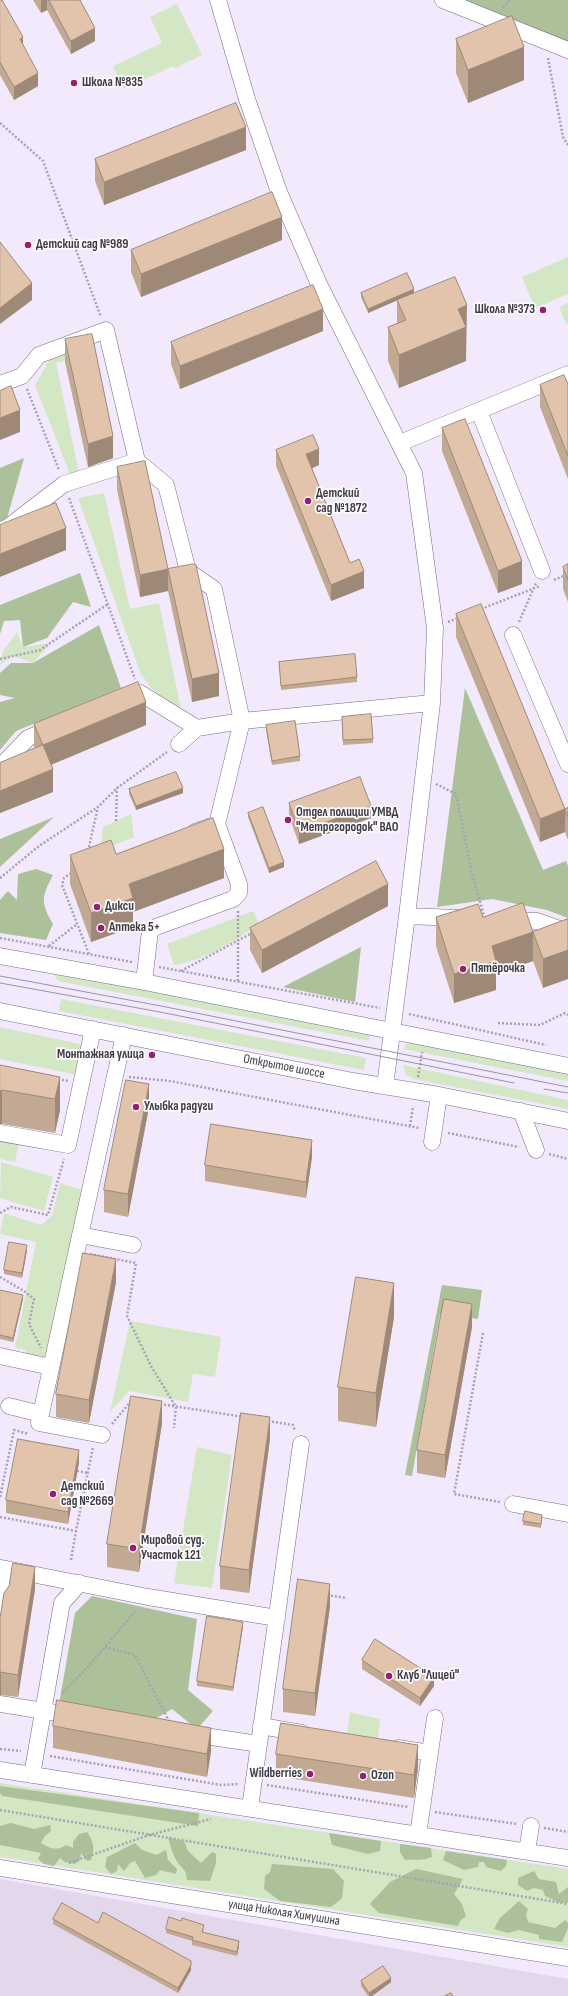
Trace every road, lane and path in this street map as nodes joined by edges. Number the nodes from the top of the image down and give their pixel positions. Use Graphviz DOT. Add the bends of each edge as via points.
graph roads {
  1 [pos="218,0"];
  2 [pos="444,0"];
  3 [pos="545,42"];
  4 [pos="568,50"];
  5 [pos="0,123"];
  6 [pos="568,145"];
  7 [pos="106,330"];
  8 [pos="568,374"];
  9 [pos="22,376"];
  10 [pos="0,384"];
  11 [pos="479,410"];
  12 [pos="400,443"];
  13 [pos="137,461"];
  14 [pos="64,484"];
  15 [pos="0,531"];
  16 [pos="542,571"];
  17 [pos="568,574"];
  18 [pos="534,588"];
  19 [pos="108,604"];
  20 [pos="477,611"];
  21 [pos="463,616"];
  22 [pos="435,628"];
  23 [pos="513,635"];
  24 [pos="0,659"];
  25 [pos="140,693"];
  26 [pos="432,703"];
  27 [pos="112,704"];
  28 [pos="70,721"];
  29 [pos="242,721"];
  30 [pos="197,728"];
  31 [pos="179,744"];
  32 [pos="568,764"];
  33 [pos="0,767"];
  34 [pos="423,778"];
  35 [pos="117,788"];
  36 [pos="98,807"];
  37 [pos="116,821"];
  38 [pos="217,824"];
  39 [pos="180,838"];
  40 [pos="86,856"];
  41 [pos="74,870"];
  42 [pos="0,878"];
  43 [pos="238,893"];
  44 [pos="407,916"];
  45 [pos="478,919"];
  46 [pos="77,924"];
  47 [pos="255,931"];
  48 [pos="568,932"];
  49 [pos="0,938"];
  50 [pos="238,940"];
  51 [pos="48,946"];
  52 [pos="89,954"];
  53 [pos="0,956"];
  54 [pos="146,965"];
  55 [pos="180,972"];
  56 [pos="238,981"];
  57 [pos="144,982"];
  58 [pos="0,1011"];
  59 [pos="394,1011"];
  60 [pos="568,1015"];
  61 [pos="428,1018"];
  62 [pos="498,1023"];
  63 [pos="93,1029"];
  64 [pos="392,1030"];
  65 [pos="124,1035"];
  66 [pos="425,1037"];
  67 [pos="552,1046"];
  68 [pos="568,1066"];
  69 [pos="52,1078"];
  70 [pos="116,1078"];
  71 [pos="81,1084"];
  72 [pos="385,1086"];
  73 [pos="416,1091"];
  74 [pos="439,1094"];
  75 [pos="521,1112"];
  76 [pos="568,1121"];
  77 [pos="410,1126"];
  78 [pos="0,1133"];
  79 [pos="433,1136"];
  80 [pos="68,1145"];
  81 [pos="536,1150"];
  82 [pos="568,1159"];
  83 [pos="0,1213"];
  84 [pos="80,1235"];
  85 [pos="133,1245"];
  86 [pos="77,1251"];
  87 [pos="0,1278"];
  88 [pos="484,1333"];
  89 [pos="0,1356"];
  90 [pos="50,1366"];
  91 [pos="140,1401"];
  92 [pos="154,1403"];
  93 [pos="9,1406"];
  94 [pos="176,1407"];
  95 [pos="41,1414"];
  96 [pos="250,1418"];
  97 [pos="261,1420"];
  98 [pos="174,1428"];
  99 [pos="102,1435"];
  100 [pos="36,1436"];
  101 [pos="301,1444"];
  102 [pos="86,1446"];
  103 [pos="6,1469"];
  104 [pos="10,1470"];
  105 [pos="77,1471"];
  106 [pos="88,1473"];
  107 [pos="0,1497"];
  108 [pos="513,1504"];
  109 [pos="568,1514"];
  110 [pos="0,1517"];
  111 [pos="76,1531"];
  112 [pos="71,1560"];
  113 [pos="3,1568"];
  114 [pos="80,1583"];
  115 [pos="325,1595"];
  116 [pos="148,1596"];
  117 [pos="347,1598"];
  118 [pos="0,1607"];
  119 [pos="277,1618"];
  120 [pos="105,1647"];
  121 [pos="60,1695"];
  122 [pos="0,1704"];
  123 [pos="43,1711"];
  124 [pos="89,1718"];
  125 [pos="436,1718"];
  126 [pos="261,1726"];
  127 [pos="174,1731"];
  128 [pos="319,1736"];
  129 [pos="259,1744"];
  130 [pos="386,1746"];
  131 [pos="430,1753"];
  132 [pos="0,1770"];
  133 [pos="32,1775"];
  134 [pos="250,1808"];
  135 [pos="0,1810"];
  136 [pos="214,1818"];
  137 [pos="531,1826"];
  138 [pos="568,1832"];
  139 [pos="149,1835"];
  140 [pos="418,1835"];
  141 [pos="527,1852"];
  142 [pos="568,1858"];
  143 [pos="68,1864"];
  144 [pos="0,1868"];
  145 [pos="568,1904"];
  146 [pos="568,1958"];
  1 -- 12 [label="street" via="247,99 279,192 318,282"];
  2 -- 3 [label="street"];
  3 -- 4 [label="street"];
  3 -- 6 [label="path" via="563,137"];
  5 -- 7 [label="path" via="43,161"];
  7 -- 9 [label="street" via="39,355"];
  7 -- 13 [label="street"];
  8 -- 11 [label="street"];
  9 -- 10 [label="street"];
  9 -- 14 [label="path"];
  11 -- 12 [label="street"];
  11 -- 16 [label="street"];
  12 -- 22 [label="street" via="414,473"];
  13 -- 14 [label="street"];
  13 -- 29 [label="street" via="166,485 188,571 214,588"];
  14 -- 15 [label="street" via="8,528"];
  14 -- 19 [label="path"];
  16 -- 18 [label="path"];
  17 -- 18 [label="path"];
  18 -- 20 [label="path"];
  18 -- 23 [label="path"];
  19 -- 24 [label="path" via="40,650"];
  19 -- 25 [label="path"];
  21 -- 22 [label="path"];
  22 -- 26 [label="street"];
  23 -- 32 [label="street"];
  25 -- 27 [label="street"];
  25 -- 30 [label="street"];
  26 -- 29 [label="street"];
  26 -- 34 [label="street"];
  28 -- 33 [label="street" via="28,738"];
  29 -- 30 [label="street"];
  29 -- 38 [label="street"];
  30 -- 31 [label="street"];
  31 -- 35 [label="path"];
  34 -- 44 [label="street"];
  34 -- 45 [label="path" via="456,794"];
  35 -- 36 [label="path"];
  35 -- 37 [label="path"];
  36 -- 40 [label="path"];
  36 -- 42 [label="path" via="39,846"];
  38 -- 39 [label="street"];
  38 -- 43 [label="street" via="239,884"];
  41 -- 46 [label="path" via="64,878 62,885"];
  43 -- 50 [label="path"];
  43 -- 54 [label="street" via="233,899 150,931"];
  44 -- 45 [label="street"];
  44 -- 59 [label="street"];
  45 -- 48 [label="street" via="537,921"];
  46 -- 51 [label="path"];
  46 -- 52 [label="path"];
  47 -- 50 [label="path"];
  49 -- 51 [label="path"];
  50 -- 55 [label="path"];
  50 -- 56 [label="path"];
  51 -- 52 [label="path"];
  52 -- 54 [label="path"];
  53 -- 57 [label="street"];
  54 -- 55 [label="path"];
  54 -- 57 [label="street"];
  55 -- 56 [label="path"];
  56 -- 59 [label="path"];
  57 -- 64 [label="street"];
  58 -- 63 [label="street, Открытое шоссе"];
  59 -- 61 [label="path"];
  59 -- 64 [label="street"];
  60 -- 62 [label="path" via="565,1013 540,1025"];
  61 -- 66 [label="path"];
  61 -- 67 [label="path"];
  63 -- 65 [label="street, Открытое шоссе"];
  63 -- 71 [label="street"];
  64 -- 66 [label="street"];
  64 -- 72 [label="street"];
  65 -- 70 [label="street"];
  65 -- 72 [label="street, Открытое шоссе"];
  66 -- 68 [label="street"];
  66 -- 73 [label="path"];
  69 -- 71 [label="path"];
  70 -- 77 [label="path" via="170,1080"];
  70 -- 84 [label="street"];
  71 -- 80 [label="street"];
  72 -- 73 [label="street, Открытое шоссе"];
  73 -- 74 [label="street, Открытое шоссе"];
  73 -- 77 [label="path"];
  74 -- 75 [label="street, Открытое шоссе"];
  74 -- 79 [label="street"];
  75 -- 76 [label="street, Открытое шоссе"];
  75 -- 81 [label="street"];
  77 -- 79 [label="path"];
  78 -- 80 [label="street"];
  79 -- 81 [label="path"];
  80 -- 83 [label="path" via="48,1215 11,1208"];
  81 -- 82 [label="path"];
  84 -- 85 [label="street"];
  84 -- 86 [label="street"];
  86 -- 90 [label="street"];
  86 -- 94 [label="path" via="136,1263 127,1316 151,1366"];
  87 -- 90 [label="path" via="24,1291 34,1300 29,1324"];
  88 -- 108 [label="path" via="454,1494"];
  89 -- 90 [label="street"];
  90 -- 95 [label="street"];
  91 -- 99 [label="path" via="132,1400"];
  92 -- 94 [label="path"];
  93 -- 95 [label="street"];
  94 -- 96 [label="path"];
  94 -- 98 [label="path"];
  95 -- 99 [label="street" via="39,1423"];
  97 -- 101 [label="path" via="293,1425"];
  100 -- 103 [label="path" via="14,1430"];
  101 -- 119 [label="street"];
  102 -- 106 [label="path" via="93,1447"];
  103 -- 104 [label="path"];
  103 -- 107 [label="path"];
  105 -- 106 [label="path"];
  106 -- 111 [label="path"];
  108 -- 109 [label="street"];
  110 -- 111 [label="path"];
  111 -- 112 [label="path"];
  113 -- 114 [label="street"];
  113 -- 118 [label="street"];
  114 -- 116 [label="street"];
  114 -- 123 [label="street" via="62,1603"];
  115 -- 117 [label="path"];
  116 -- 119 [label="street"];
  116 -- 120 [label="path"];
  119 -- 126 [label="street"];
  120 -- 121 [label="path"];
  120 -- 127 [label="path" via="134,1654"];
  122 -- 123 [label="street"];
  123 -- 124 [label="street"];
  123 -- 133 [label="street"];
  125 -- 131 [label="street"];
  126 -- 128 [label="street"];
  126 -- 129 [label="street"];
  127 -- 129 [label="street"];
  129 -- 134 [label="street"];
  130 -- 131 [label="street"];
  131 -- 140 [label="street"];
  132 -- 133 [label="street"];
  133 -- 134 [label="street"];
  134 -- 140 [label="street"];
  135 -- 139 [label="path"];
  136 -- 139 [label="path"];
  137 -- 138 [label="path"];
  137 -- 141 [label="street"];
  139 -- 143 [label="path"];
  139 -- 145 [label="path"];
  140 -- 141 [label="street"];
  141 -- 142 [label="street"];
  144 -- 146 [label="street, улица Николая Химушина"];
}
